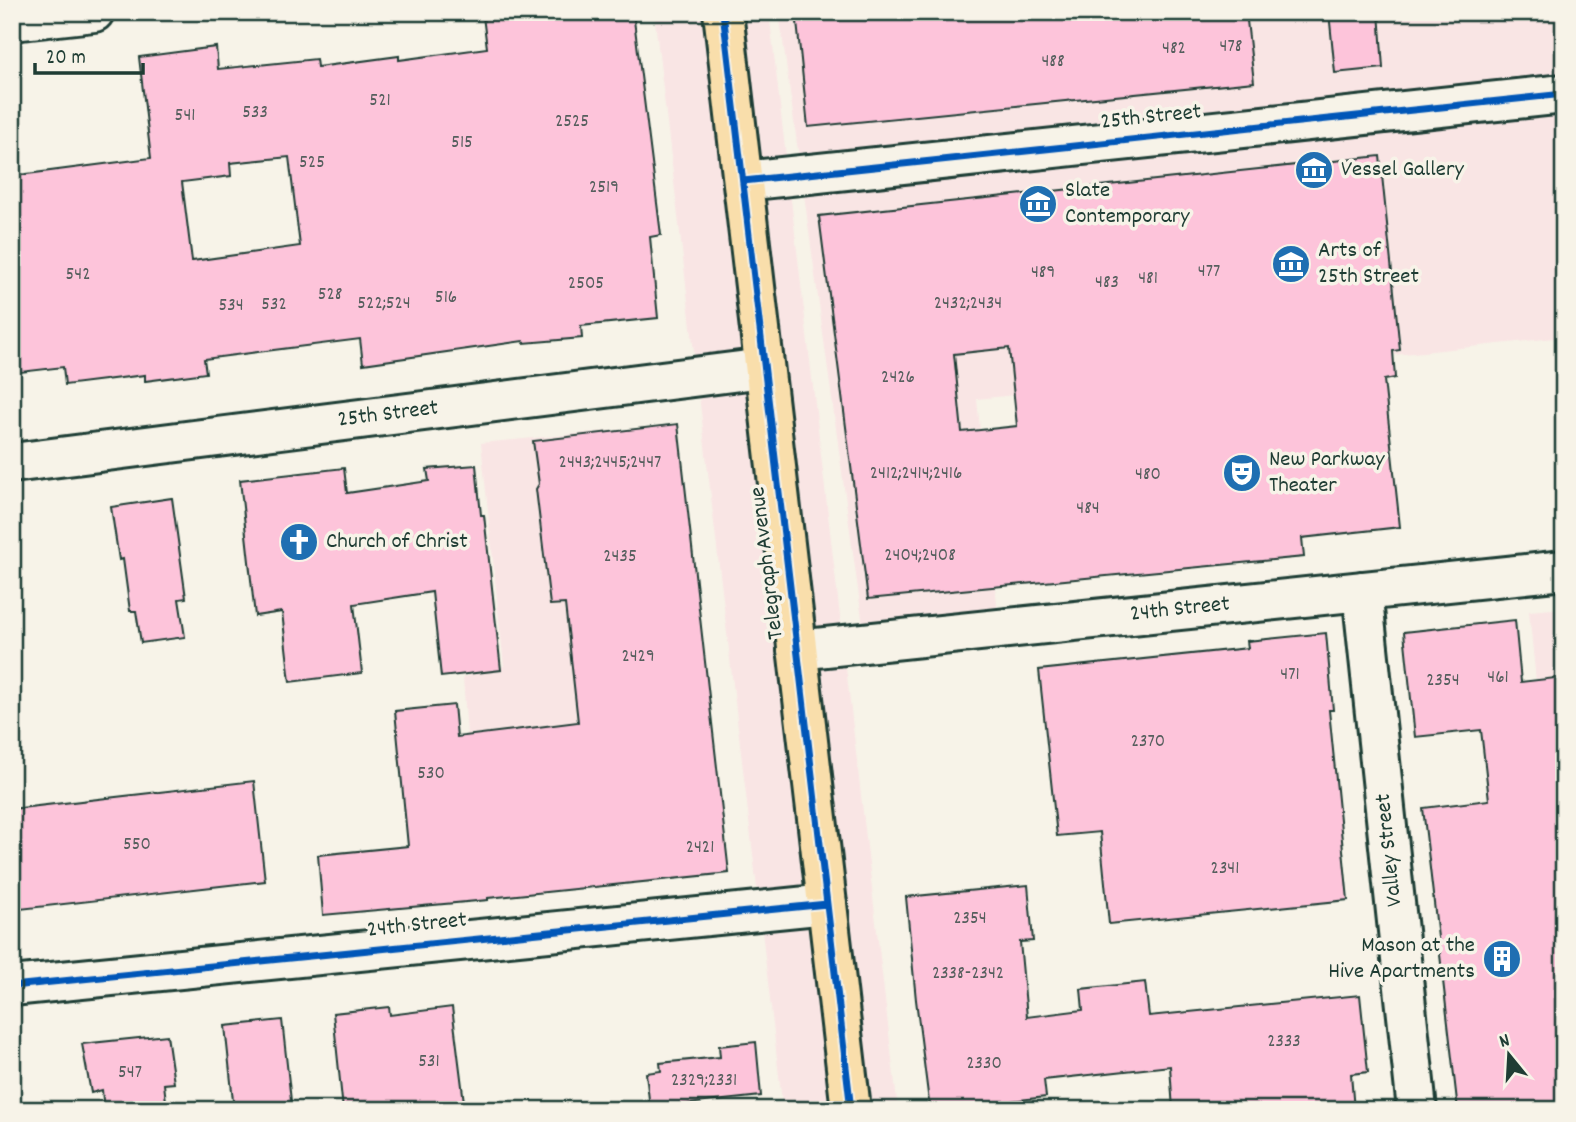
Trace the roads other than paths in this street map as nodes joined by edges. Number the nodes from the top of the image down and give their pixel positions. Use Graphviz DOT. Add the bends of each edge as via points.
graph roads {
  1 [pos="94,12"];
  2 [pos="723,12"];
  3 [pos="12,21"];
  4 [pos="1564,94"];
  5 [pos="743,181"];
  6 [pos="765,368"];
  7 [pos="12,463"];
  8 [pos="1564,570"];
  9 [pos="1362,591"];
  10 [pos="797,650"];
  11 [pos="827,904"];
  12 [pos="12,986"];
  13 [pos="850,1110"];
  14 [pos="1417,1110"];
  1 -- 3 [label="street"];
  2 -- 5 [label="main road, Telegraph Avenue"];
  4 -- 5 [label="street, 25th Street"];
  5 -- 6 [label="main road, Telegraph Avenue"];
  6 -- 7 [label="street, 25th Street"];
  6 -- 10 [label="main road, Telegraph Avenue"];
  8 -- 9 [label="street, 24th Street"];
  9 -- 10 [label="street, 24th Street"];
  9 -- 14 [label="street, Valley Street"];
  10 -- 11 [label="main road, Telegraph Avenue"];
  11 -- 12 [label="street, 24th Street"];
  11 -- 13 [label="main road, Telegraph Avenue"];
}
